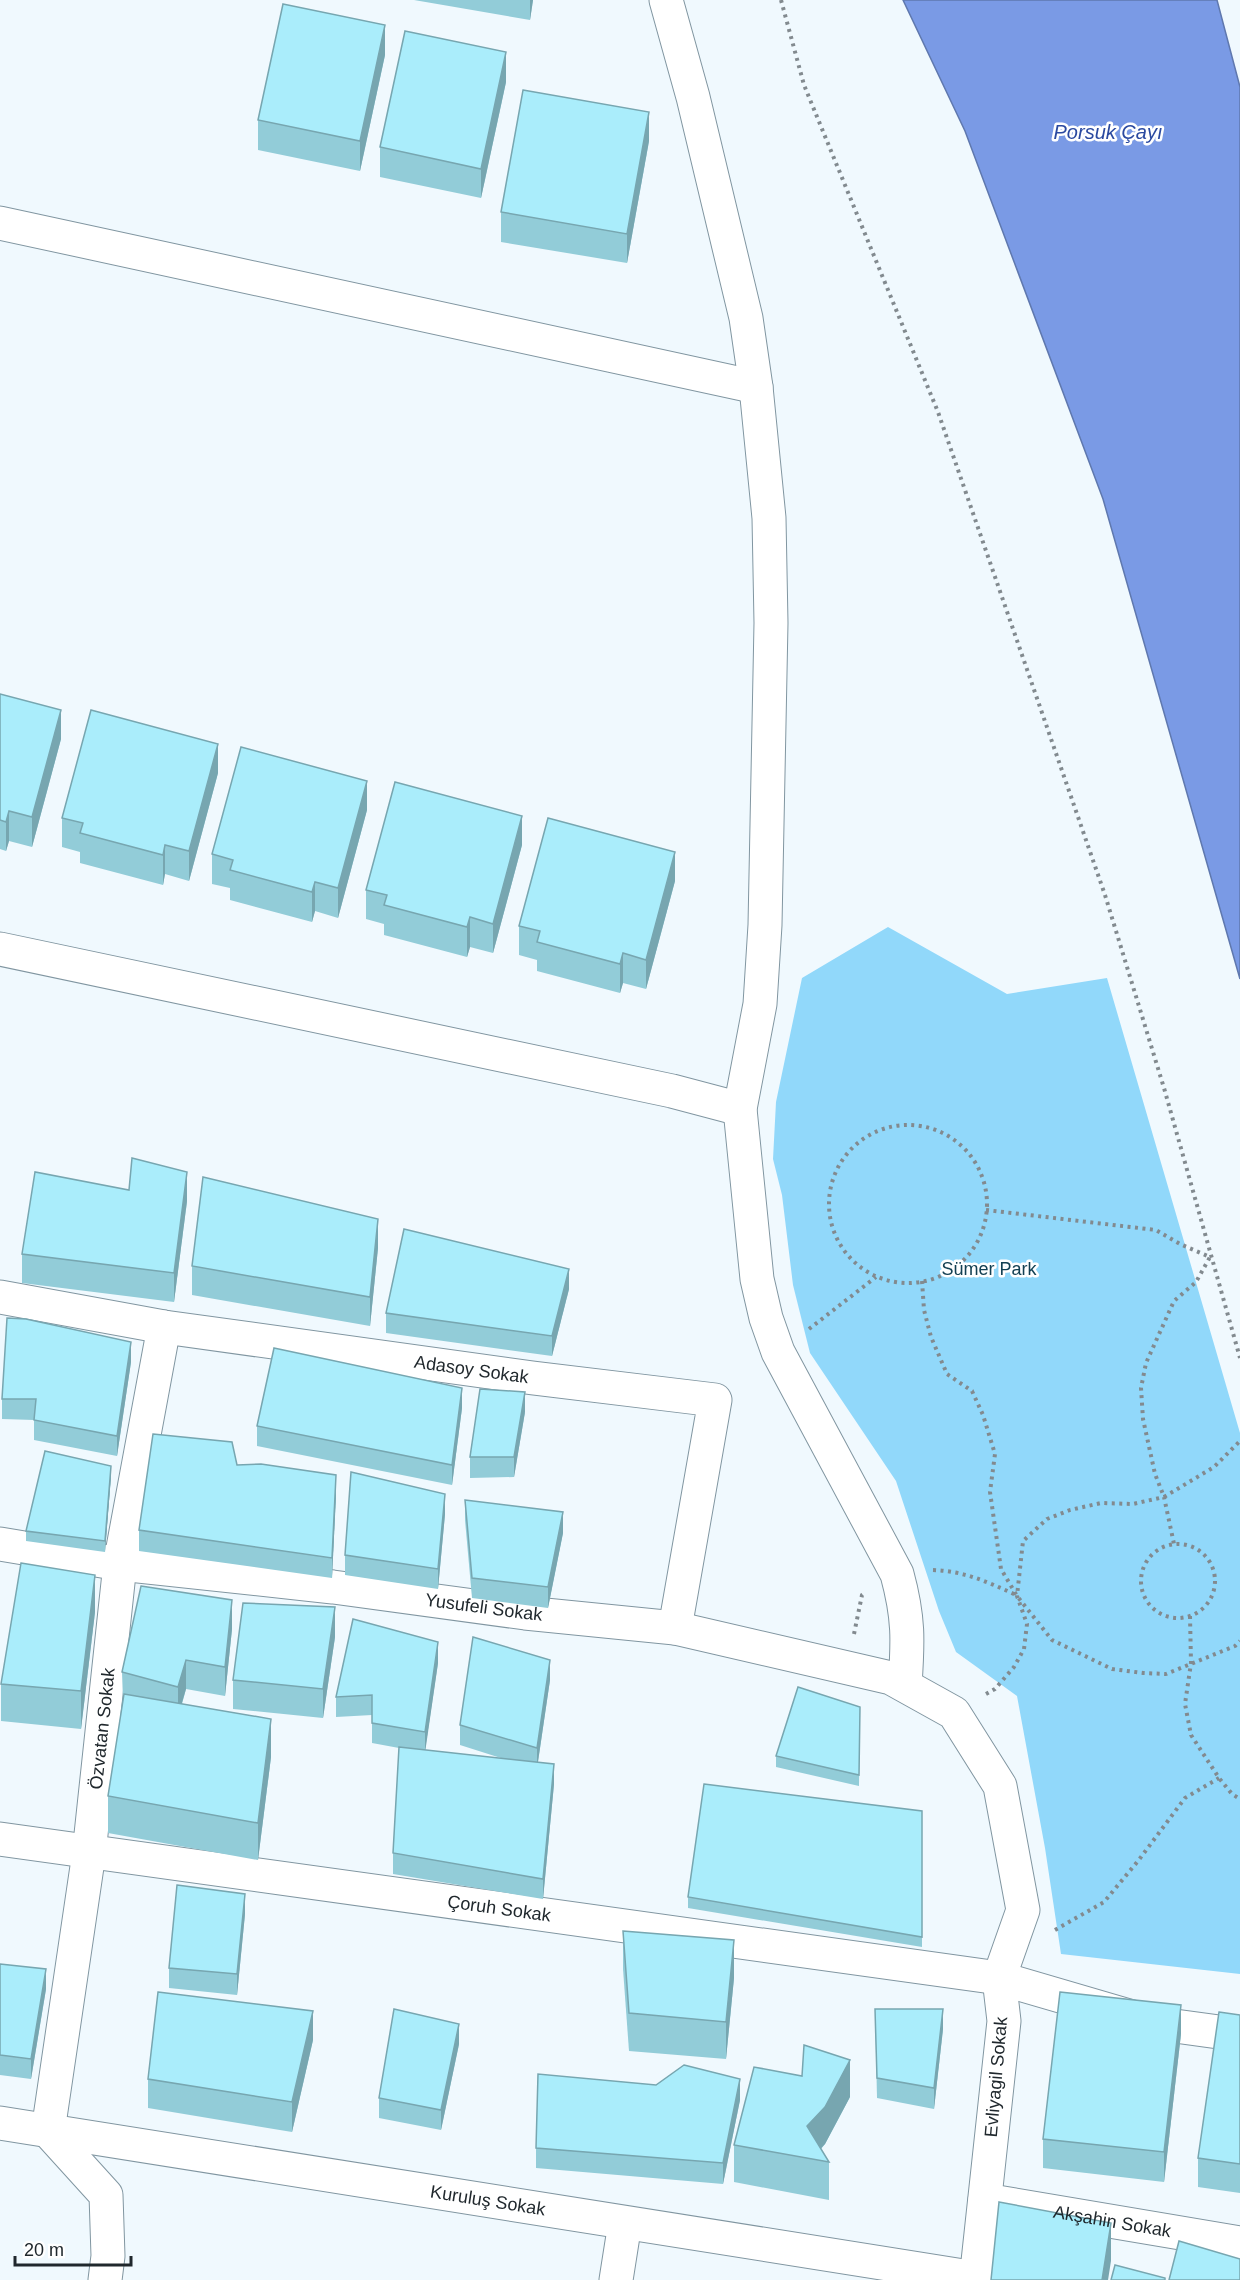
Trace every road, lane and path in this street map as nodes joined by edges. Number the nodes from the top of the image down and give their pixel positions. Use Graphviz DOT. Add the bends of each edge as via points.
graph roads {
  1 [pos="666,0"];
  2 [pos="781,0"];
  3 [pos="0,223"];
  4 [pos="756,387"];
  5 [pos="0,949"];
  6 [pos="740,1108"];
  7 [pos="986,1210"];
  8 [pos="1210,1257"];
  9 [pos="922,1281"];
  10 [pos="0,1297"];
  11 [pos="164,1328"];
  12 [pos="1240,1358"];
  13 [pos="1240,1442"];
  14 [pos="1164,1497"];
  15 [pos="0,1544"];
  16 [pos="1174,1544"];
  17 [pos="120,1564"];
  18 [pos="1017,1596"];
  19 [pos="1190,1616"];
  20 [pos="675,1628"];
  21 [pos="1240,1641"];
  22 [pos="1191,1663"];
  23 [pos="905,1685"];
  24 [pos="954,1713"];
  25 [pos="1219,1778"];
  26 [pos="1240,1799"];
  27 [pos="0,1839"];
  28 [pos="89,1852"];
  29 [pos="1050,1933"];
  30 [pos="999,1978"];
  31 [pos="1240,2036"];
  32 [pos="0,2123"];
  33 [pos="48,2131"];
  34 [pos="985,2200"];
  35 [pos="625,2223"];
  36 [pos="1240,2243"];
  37 [pos="976,2279"];
  38 [pos="105,2280"];
  39 [pos="616,2280"];
  1 -- 4 [label="street" via="746,318"];
  2 -- 8 [label="path" via="804,85 938,412 1097,872 1164,1088"];
  3 -- 4 [label="street"];
  4 -- 6 [label="street" via="769,518 771,623 765,925 760,1004"];
  5 -- 6 [label="street"];
  6 -- 23 [label="street" via="757,1280 766,1318 778,1352 897,1574 908,1636"];
  7 -- 8 [label="path" via="1156,1230"];
  7 -- 9 [label="path" via="974,1249 955,1268"];
  7 -- 9 [label="path" via="987,1196 980,1169 963,1147 941,1131 916,1125 892,1126 869,1135 849,1151 835,1172 829,1196 830,1221 839,1244 855,1264 876,1277 902,1284"];
  8 -- 12 [label="path"];
  8 -- 14 [label="path" via="1196,1282 1174,1301 1146,1363 1141,1388 1150,1454"];
  9 -- 18 [label="path" via="924,1310 947,1374 972,1391 992,1444 995,1454 990,1491 1001,1569"];
  10 -- 11 [label="street, Adasoy Sokak"];
  11 -- 17 [label="street, Özvatan Sokak"];
  11 -- 20 [label="street, Adasoy Sokak" via="715,1400"];
  13 -- 14 [label="path" via="1214,1467"];
  14 -- 16 [label="path"];
  14 -- 18 [label="path" via="1134,1504 1101,1503 1047,1519 1023,1541"];
  15 -- 17 [label="street, Yusufeli Sokak"];
  16 -- 19 [label="path" via="1197,1549 1206,1556 1215,1579 1209,1601"];
  16 -- 19 [label="path" via="1162,1548 1144,1565 1142,1590 1147,1601 1165,1616"];
  17 -- 20 [label="street, Yusufeli Sokak"];
  17 -- 28 [label="street, Özvatan Sokak"];
  18 -- 22 [label="path" via="1052,1640 1112,1669 1166,1674"];
  18 -- 24 [label="path" via="1027,1624 1024,1649 995,1689"];
  19 -- 22 [label="path"];
  20 -- 23 [label="street, Yusufeli Sokak" via="891,1678"];
  21 -- 22 [label="path"];
  22 -- 25 [label="path" via="1185,1704 1191,1735"];
  23 -- 24 [label="street, Yusufeli Sokak"];
  24 -- 30 [label="street, Evliyagil Sokak" via="1000,1786 1023,1910"];
  25 -- 26 [label="path"];
  25 -- 29 [label="path" via="1185,1798 1104,1902"];
  27 -- 28 [label="street, Çoruh Sokak"];
  28 -- 30 [label="street, Çoruh Sokak"];
  28 -- 33 [label="street, Özvatan Sokak"];
  30 -- 31 [label="street, Çoruh Sokak" via="1153,2023"];
  30 -- 34 [label="street, Evliyagil Sokak" via="1004,2021"];
  32 -- 33 [label="street, Kuruluş Sokak"];
  33 -- 35 [label="street, Kuruluş Sokak"];
  33 -- 38 [label="street" via="106,2195"];
  34 -- 36 [label="street, Akşahin Sokak"];
  34 -- 37 [label="street, Evliyagil Sokak"];
  35 -- 37 [label="street, Kuruluş Sokak"];
  35 -- 39 [label="street"];
}
